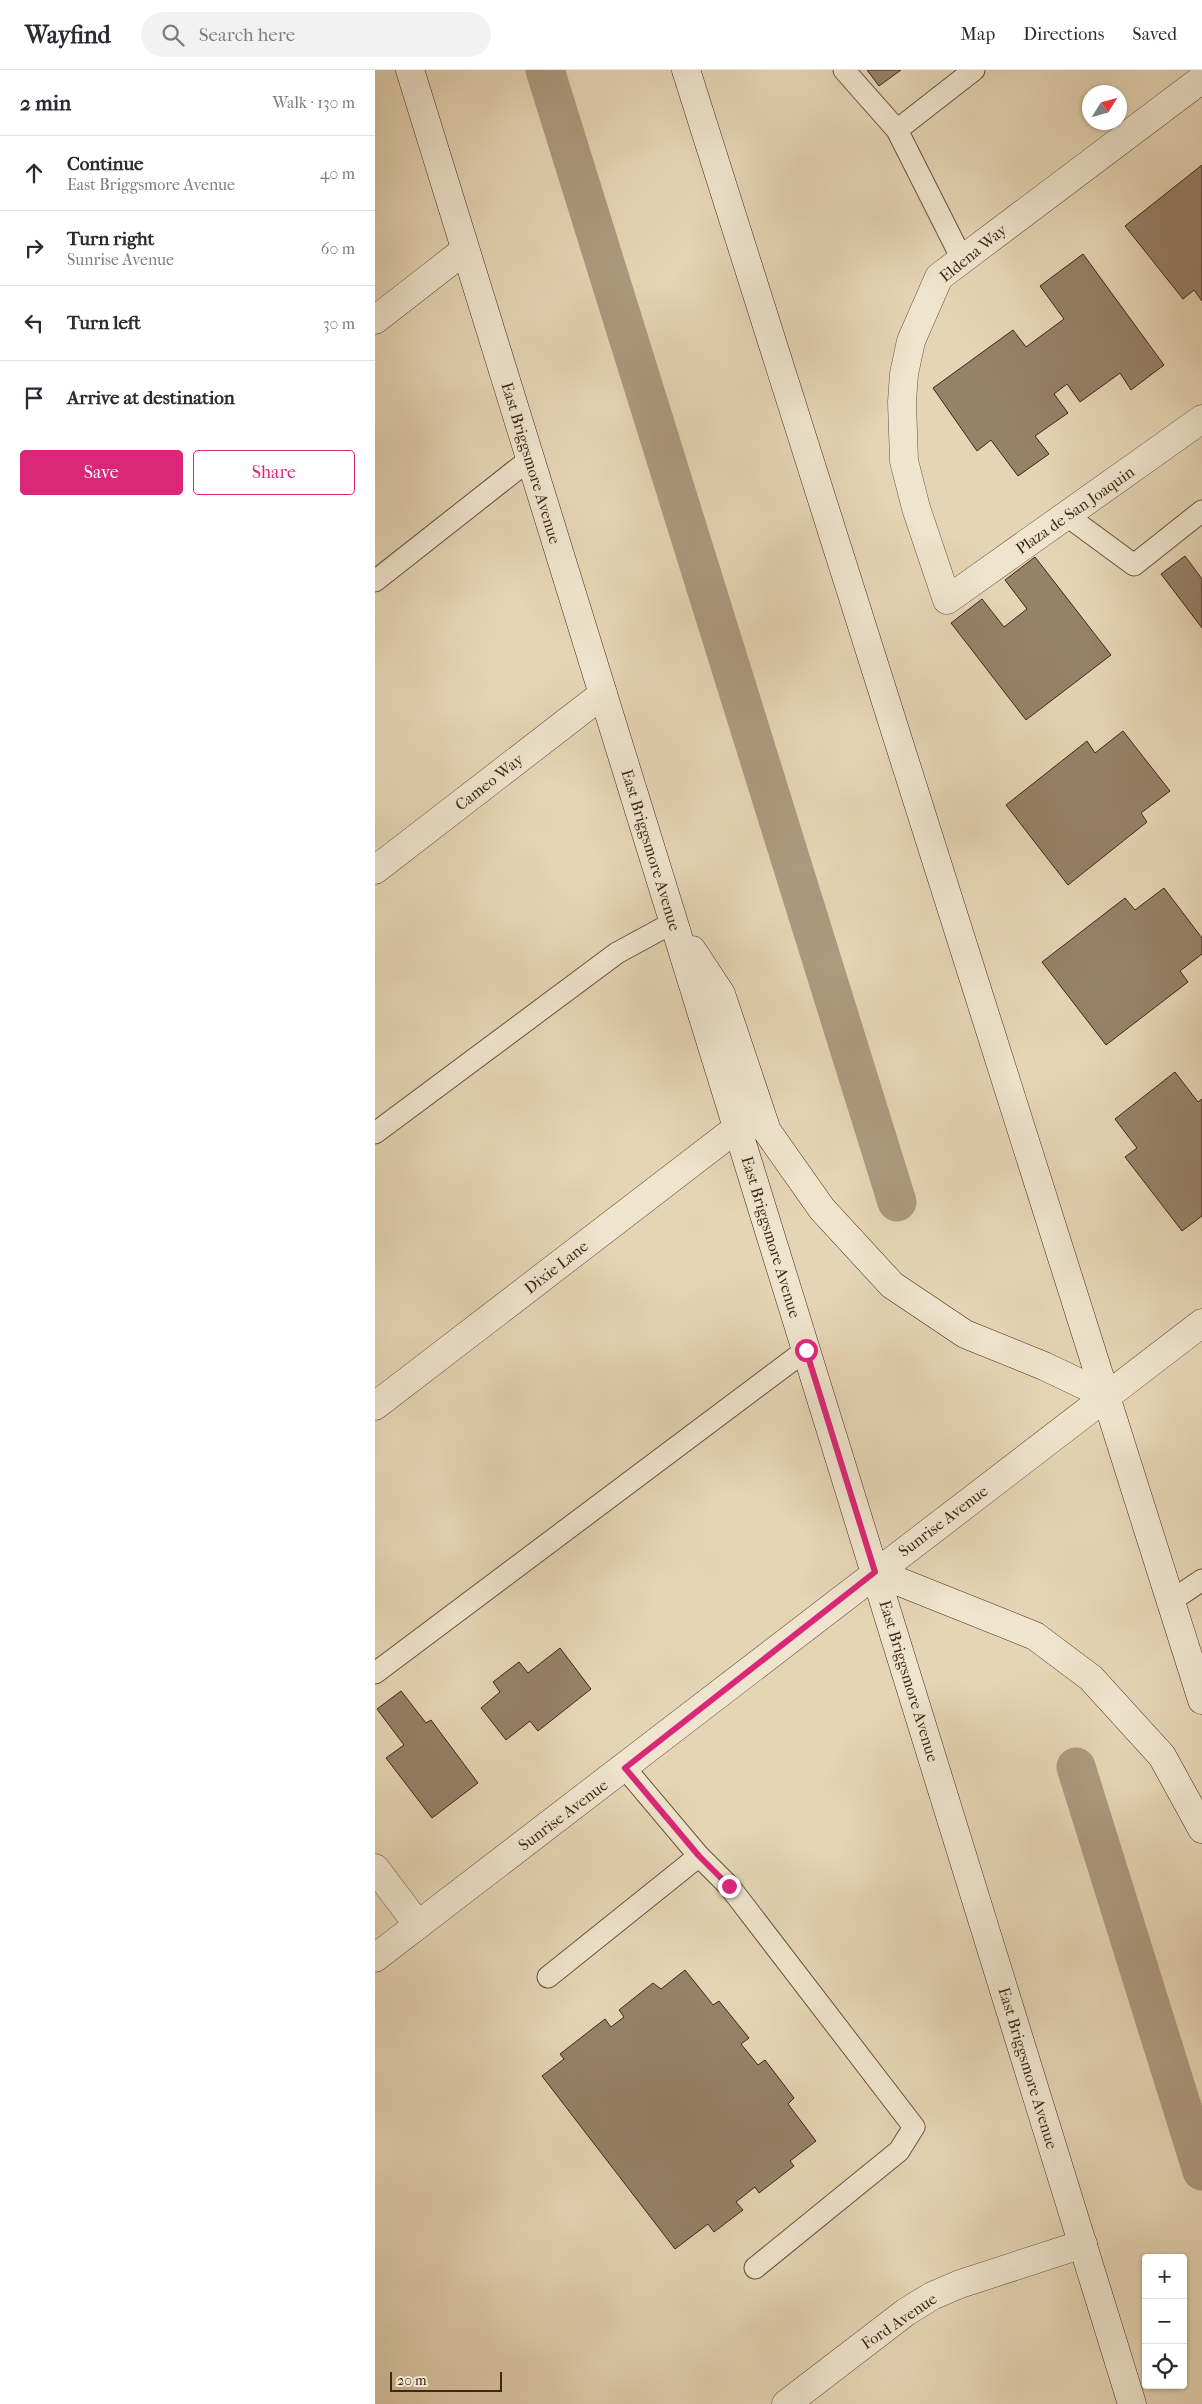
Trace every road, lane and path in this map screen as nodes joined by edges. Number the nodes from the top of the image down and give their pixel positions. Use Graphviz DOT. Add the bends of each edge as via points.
graph roads {
  1 [pos="410,70"];
  2 [pos="686,70"];
  3 [pos="844,70"];
  4 [pos="974,70"];
  5 [pos="1202,79"];
  6 [pos="897,130"];
  7 [pos="465,250"];
  8 [pos="962,259"];
  9 [pos="375,320"];
  10 [pos="1202,419"];
  11 [pos="530,459"];
  12 [pos="1202,511"];
  13 [pos="1067,516"];
  14 [pos="375,581"];
  15 [pos="947,600"];
  16 [pos="603,694"];
  17 [pos="375,870"];
  18 [pos="674,922"];
  19 [pos="737,1128"];
  20 [pos="375,1133"];
  21 [pos="1202,1323"];
  22 [pos="806,1350"];
  23 [pos="1107,1396"];
  24 [pos="375,1406"];
  25 [pos="875,1572"];
  26 [pos="1202,1580"];
  27 [pos="1171,1602"];
  28 [pos="375,1673"];
  29 [pos="1202,1700"];
  30 [pos="625,1768"];
  31 [pos="1202,1829"];
  32 [pos="699,1856"];
  33 [pos="375,1868"];
  34 [pos="418,1925"];
  35 [pos="375,1958"];
  36 [pos="548,1977"];
  37 [pos="1083,2244"];
  38 [pos="755,2268"];
  39 [pos="786,2404"];
  40 [pos="1132,2404"];
  1 -- 7 [label="main road, East Briggsmore Avenue"];
  2 -- 23 [label="main road"];
  3 -- 6 [label="lane"];
  4 -- 6 [label="lane"];
  5 -- 8 [label="main road, Eldena Way"];
  6 -- 8 [label="lane"];
  7 -- 9 [label="main road"];
  7 -- 11 [label="main road, East Briggsmore Avenue"];
  8 -- 15 [label="main road, Eldena Way" via="939,277 911,341 902,402 904,461 915,508"];
  10 -- 13 [label="main road, Plaza de San Joaquin"];
  11 -- 14 [label="lane"];
  11 -- 16 [label="main road, East Briggsmore Avenue"];
  12 -- 13 [label="lane" via="1134,565"];
  13 -- 15 [label="main road, Plaza de San Joaquin"];
  16 -- 17 [label="main road, Cameo Way"];
  16 -- 18 [label="main road, East Briggsmore Avenue"];
  18 -- 19 [label="main road, East Briggsmore Avenue"];
  18 -- 20 [label="lane" via="617,953"];
  18 -- 23 [label="main road" via="721,994 767,1131 822,1209 892,1286 965,1334 1045,1366"];
  19 -- 22 [label="main road, East Briggsmore Avenue"];
  19 -- 24 [label="main road, Dixie Lane"];
  21 -- 23 [label="main road, Sunrise Avenue"];
  22 -- 25 [label="main road, East Briggsmore Avenue"];
  22 -- 28 [label="lane"];
  23 -- 25 [label="main road, Sunrise Avenue"];
  23 -- 27 [label="main road"];
  25 -- 30 [label="main road, Sunrise Avenue"];
  25 -- 31 [label="main road" via="1035,1636 1091,1678 1162,1756"];
  25 -- 37 [label="main road, East Briggsmore Avenue"];
  26 -- 27 [label="lane"];
  27 -- 29 [label="main road"];
  30 -- 32 [label="lane"];
  30 -- 34 [label="main road, Sunrise Avenue"];
  32 -- 36 [label="lane"];
  32 -- 38 [label="lane" via="729,1886 914,2127 899,2151"];
  33 -- 34 [label="main road"];
  34 -- 35 [label="main road, Sunrise Avenue"];
  37 -- 39 [label="main road, Ford Avenue" via="932,2296 906,2312"];
  37 -- 40 [label="main road, East Briggsmore Avenue"];
}
